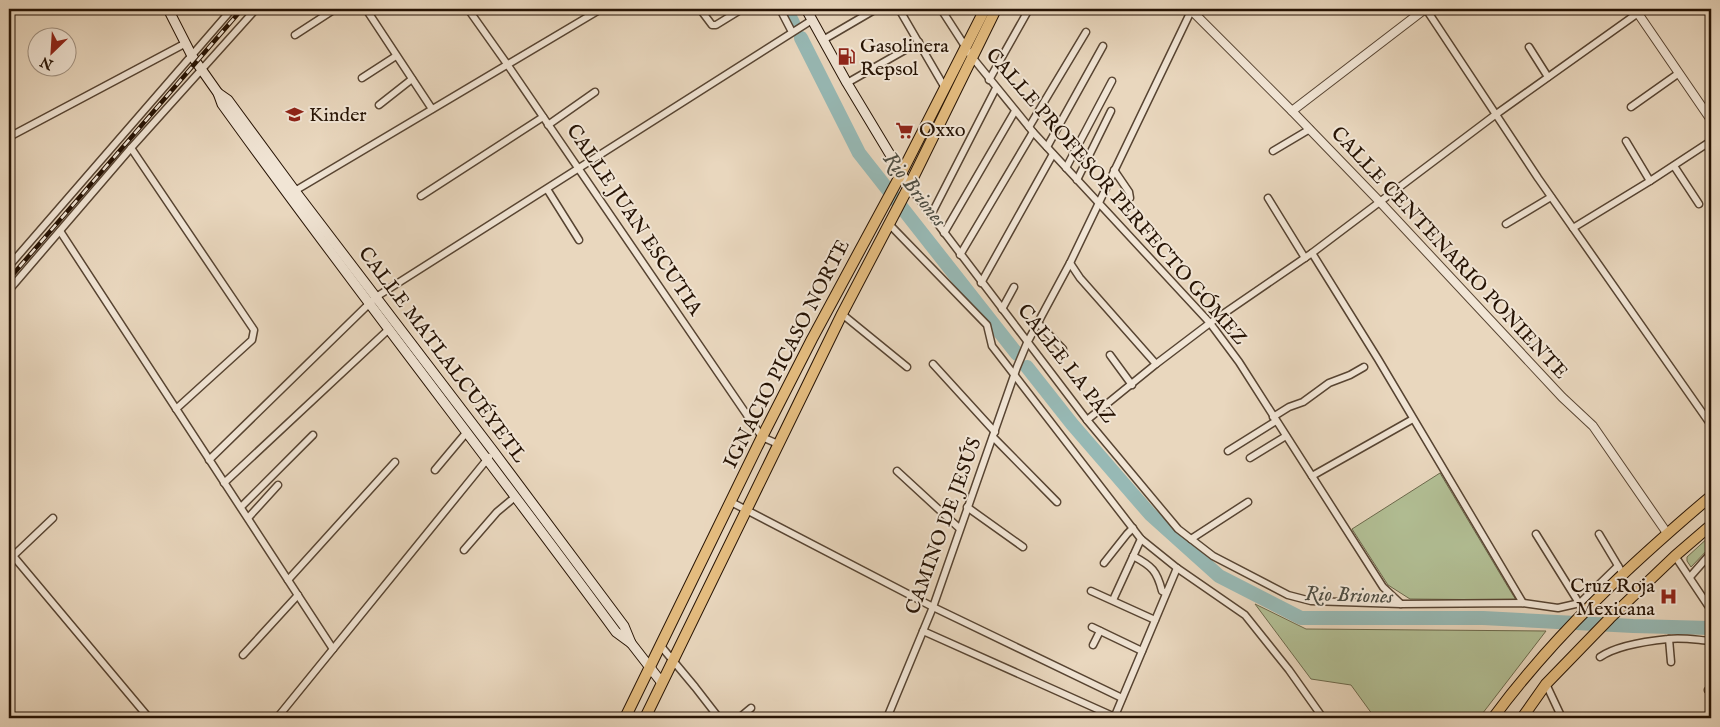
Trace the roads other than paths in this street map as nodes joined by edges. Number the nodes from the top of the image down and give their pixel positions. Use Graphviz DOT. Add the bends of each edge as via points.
graph roads {
  1 [pos="168,9"];
  2 [pos="232,9"];
  3 [pos="256,9"];
  4 [pos="335,9"];
  5 [pos="366,9"];
  6 [pos="468,9"];
  7 [pos="600,9"];
  8 [pos="700,9"];
  9 [pos="742,9"];
  10 [pos="780,9"];
  11 [pos="806,9"];
  12 [pos="876,9"];
  13 [pos="899,9"];
  14 [pos="941,9"];
  15 [pos="985,9"];
  16 [pos="996,9"];
  17 [pos="1029,9"];
  18 [pos="1191,9"];
  19 [pos="1426,9"];
  20 [pos="1636,11"];
  21 [pos="812,20"];
  22 [pos="792,32"];
  23 [pos="1086,32"];
  24 [pos="295,35"];
  25 [pos="823,40"];
  26 [pos="919,42"];
  27 [pos="186,43"];
  28 [pos="1103,46"];
  29 [pos="966,47"];
  30 [pos="1529,47"];
  31 [pos="192,56"];
  32 [pos="396,56"];
  33 [pos="972,57"];
  34 [pos="507,64"];
  35 [pos="202,70"];
  36 [pos="1679,73"];
  37 [pos="1548,77"];
  38 [pos="362,78"];
  39 [pos="412,79"];
  40 [pos="989,80"];
  41 [pos="1112,81"];
  42 [pos="847,83"];
  43 [pos="945,88"];
  44 [pos="996,88"];
  45 [pos="595,92"];
  46 [pos="379,105"];
  47 [pos="1631,107"];
  48 [pos="432,109"];
  49 [pos="1015,110"];
  50 [pos="1111,111"];
  51 [pos="1292,111"];
  52 [pos="1495,115"];
  53 [pos="543,117"];
  54 [pos="1711,120"];
  55 [pos="548,125"];
  56 [pos="1031,129"];
  57 [pos="1310,129"];
  58 [pos="9,137"];
  59 [pos="1711,141"];
  60 [pos="1626,142"];
  61 [pos="1047,147"];
  62 [pos="131,148"];
  63 [pos="1273,151"];
  64 [pos="1053,154"];
  65 [pos="1674,166"];
  66 [pos="1066,168"];
  67 [pos="579,169"];
  68 [pos="1114,170"];
  69 [pos="901,174"];
  70 [pos="1076,180"];
  71 [pos="1650,181"];
  72 [pos="909,186"];
  73 [pos="547,189"];
  74 [pos="291,193"];
  75 [pos="421,196"];
  76 [pos="1551,197"];
  77 [pos="1130,198"];
  78 [pos="1268,198"];
  79 [pos="1380,202"];
  80 [pos="1098,203"];
  81 [pos="1699,204"];
  82 [pos="931,215"];
  83 [pos="892,220"];
  84 [pos="1506,224"];
  85 [pos="1573,228"];
  86 [pos="60,231"];
  87 [pos="944,232"];
  88 [pos="579,240"];
  89 [pos="1312,253"];
  90 [pos="960,255"];
  91 [pos="1305,258"];
  92 [pos="1070,262"];
  93 [pos="9,266"];
  94 [pos="981,283"];
  95 [pos="1014,287"];
  96 [pos="9,290"];
  97 [pos="372,300"];
  98 [pos="1002,309"];
  99 [pos="842,314"];
  100 [pos="1038,323"];
  101 [pos="1210,323"];
  102 [pos="388,329"];
  103 [pos="1027,343"];
  104 [pos="1063,349"];
  105 [pos="1110,355"];
  106 [pos="933,364"];
  107 [pos="1156,364"];
  108 [pos="907,366"];
  109 [pos="1364,367"];
  110 [pos="1014,374"];
  111 [pos="1132,385"];
  112 [pos="176,409"];
  113 [pos="1274,419"];
  114 [pos="1413,419"];
  115 [pos="1087,420"];
  116 [pos="1711,425"];
  117 [pos="466,433"];
  118 [pos="994,434"];
  119 [pos="313,435"];
  120 [pos="762,436"];
  121 [pos="1286,436"];
  122 [pos="778,444"];
  123 [pos="1228,451"];
  124 [pos="494,452"];
  125 [pos="1250,458"];
  126 [pos="486,459"];
  127 [pos="209,460"];
  128 [pos="395,462"];
  129 [pos="435,470"];
  130 [pos="897,471"];
  131 [pos="1312,476"];
  132 [pos="224,483"];
  133 [pos="278,485"];
  134 [pos="1711,496"];
  135 [pos="515,497"];
  136 [pos="731,502"];
  137 [pos="1057,502"];
  138 [pos="1248,502"];
  139 [pos="240,507"];
  140 [pos="967,507"];
  141 [pos="746,510"];
  142 [pos="53,518"];
  143 [pos="248,518"];
  144 [pos="1711,525"];
  145 [pos="959,528"];
  146 [pos="1133,528"];
  147 [pos="1667,533"];
  148 [pos="1536,534"];
  149 [pos="1599,534"];
  150 [pos="1141,539"];
  151 [pos="1191,539"];
  152 [pos="1023,547"];
  153 [pos="464,550"];
  154 [pos="11,553"];
  155 [pos="1711,553"];
  156 [pos="1133,556"];
  157 [pos="1675,556"];
  158 [pos="1104,563"];
  159 [pos="1177,568"];
  160 [pos="1620,570"];
  161 [pos="1690,577"];
  162 [pos="288,580"];
  163 [pos="1091,591"];
  164 [pos="1166,594"];
  165 [pos="298,595"];
  166 [pos="1112,600"];
  167 [pos="1523,603"];
  168 [pos="1401,604"];
  169 [pos="933,607"];
  170 [pos="1582,607"];
  171 [pos="1711,610"];
  172 [pos="1155,620"];
  173 [pos="1092,627"];
  174 [pos="923,631"];
  175 [pos="1100,631"];
  176 [pos="1669,639"];
  177 [pos="1711,641"];
  178 [pos="631,643"];
  179 [pos="660,645"];
  180 [pos="1093,645"];
  181 [pos="333,649"];
  182 [pos="1142,651"];
  183 [pos="243,655"];
  184 [pos="1600,657"];
  185 [pos="673,660"];
  186 [pos="1671,662"];
  187 [pos="649,668"];
  188 [pos="662,683"];
  189 [pos="1546,684"];
  190 [pos="1122,698"];
  191 [pos="751,708"];
  192 [pos="150,718"];
  193 [pos="277,718"];
  194 [pos="625,718"];
  195 [pos="645,718"];
  196 [pos="719,718"];
  197 [pos="739,718"];
  198 [pos="887,718"];
  199 [pos="1115,718"];
  200 [pos="1323,718"];
  201 [pos="1493,718"];
  202 [pos="1522,718"];
  203 [pos="1562,718"];
  1 -- 27 [label="main road, CALLE MATLALCUÉYETL"];
  2 -- 31 [label="street"];
  3 -- 35 [label="street"];
  4 -- 24 [label="street"];
  5 -- 32 [label="street"];
  6 -- 34 [label="street, CALLE JUAN ESCUTIA"];
  7 -- 34 [label="street"];
  8 -- 9 [label="street" via="712,25"];
  10 -- 22 [label="street"];
  11 -- 21 [label="main road, CALLE LA PAZ"];
  12 -- 25 [label="street"];
  13 -- 26 [label="street"];
  14 -- 29 [label="street, CALLE PROFESOR PERFECTO GÓMEZ"];
  15 -- 29 [label="main road, IGNACIO PICASO NORTE"];
  16 -- 33 [label="main road, IGNACIO PICASO NORTE"];
  17 -- 40 [label="street"];
  18 -- 51 [label="street, CALLE CENTENARIO PONIENTE"];
  18 -- 68 [label="street, CAMINO DE JESÚS"];
  19 -- 51 [label="street"];
  19 -- 52 [label="street"];
  20 -- 36 [label="street"];
  20 -- 37 [label="street"];
  21 -- 22 [label="street"];
  21 -- 25 [label="main road, CALLE LA PAZ"];
  22 -- 67 [label="street"];
  23 -- 56 [label="street"];
  25 -- 42 [label="main road, CALLE LA PAZ"];
  26 -- 42 [label="street"];
  26 -- 43 [label="street"];
  27 -- 31 [label="main road, CALLE MATLALCUÉYETL"];
  27 -- 58 [label="street"];
  28 -- 61 [label="street"];
  29 -- 33 [label="street, CALLE PROFESOR PERFECTO GÓMEZ"];
  29 -- 43 [label="main road, IGNACIO PICASO NORTE"];
  30 -- 37 [label="street"];
  31 -- 35 [label="main road, CALLE MATLALCUÉYETL"];
  31 -- 93 [label="street"];
  32 -- 38 [label="street"];
  32 -- 39 [label="street"];
  33 -- 40 [label="street, CALLE PROFESOR PERFECTO GÓMEZ"];
  33 -- 72 [label="main road, IGNACIO PICASO NORTE"];
  34 -- 48 [label="street"];
  34 -- 53 [label="street, CALLE JUAN ESCUTIA"];
  35 -- 62 [label="street"];
  35 -- 74 [label="main road, CALLE MATLALCUÉYETL" via="222,104"];
  36 -- 47 [label="street"];
  36 -- 54 [label="street"];
  37 -- 52 [label="street"];
  39 -- 46 [label="street"];
  39 -- 48 [label="street"];
  40 -- 44 [label="street, CALLE PROFESOR PERFECTO GÓMEZ"];
  41 -- 66 [label="street"];
  42 -- 69 [label="main road, CALLE LA PAZ"];
  43 -- 69 [label="main road, IGNACIO PICASO NORTE"];
  44 -- 49 [label="street, CALLE PROFESOR PERFECTO GÓMEZ"];
  44 -- 82 [label="street"];
  45 -- 55 [label="street"];
  48 -- 74 [label="street"];
  49 -- 56 [label="street, CALLE PROFESOR PERFECTO GÓMEZ"];
  49 -- 87 [label="street"];
  50 -- 70 [label="street"];
  51 -- 57 [label="street, CALLE CENTENARIO PONIENTE"];
  52 -- 76 [label="street"];
  52 -- 79 [label="street"];
  53 -- 55 [label="street, CALLE JUAN ESCUTIA"];
  53 -- 75 [label="street"];
  55 -- 67 [label="street, CALLE JUAN ESCUTIA"];
  56 -- 61 [label="street, CALLE PROFESOR PERFECTO GÓMEZ"];
  56 -- 90 [label="street"];
  57 -- 63 [label="street"];
  57 -- 79 [label="street, CALLE CENTENARIO PONIENTE"];
  59 -- 65 [label="street"];
  60 -- 71 [label="street"];
  61 -- 64 [label="street, CALLE PROFESOR PERFECTO GÓMEZ"];
  62 -- 86 [label="street"];
  62 -- 112 [label="street" via="254,330 252,340"];
  64 -- 66 [label="street, CALLE PROFESOR PERFECTO GÓMEZ"];
  64 -- 94 [label="street"];
  65 -- 71 [label="street"];
  65 -- 81 [label="street"];
  66 -- 70 [label="street, CALLE PROFESOR PERFECTO GÓMEZ"];
  67 -- 73 [label="street"];
  67 -- 120 [label="street, CALLE JUAN ESCUTIA"];
  68 -- 77 [label="street"];
  68 -- 80 [label="street, CAMINO DE JESÚS"];
  69 -- 72 [label="main road, CALLE LA PAZ"];
  69 -- 120 [label="main road, IGNACIO PICASO NORTE"];
  70 -- 80 [label="street, CALLE PROFESOR PERFECTO GÓMEZ"];
  71 -- 85 [label="street"];
  72 -- 82 [label="street, CALLE LA PAZ"];
  72 -- 83 [label="main road, IGNACIO PICASO NORTE"];
  73 -- 88 [label="street"];
  73 -- 97 [label="street"];
  74 -- 97 [label="main road, CALLE MATLALCUÉYETL"];
  76 -- 84 [label="street"];
  76 -- 85 [label="street"];
  78 -- 91 [label="street"];
  79 -- 89 [label="street"];
  79 -- 147 [label="street, CALLE CENTENARIO PONIENTE" via="1593,426"];
  80 -- 92 [label="street, CAMINO DE JESÚS"];
  80 -- 101 [label="street, CALLE PROFESOR PERFECTO GÓMEZ"];
  82 -- 87 [label="street, CALLE LA PAZ"];
  83 -- 99 [label="main road, IGNACIO PICASO NORTE"];
  83 -- 110 [label="street" via="987,325 992,346"];
  85 -- 116 [label="street"];
  86 -- 96 [label="street"];
  86 -- 112 [label="street"];
  87 -- 90 [label="street, CALLE LA PAZ"];
  89 -- 91 [label="street"];
  89 -- 114 [label="street"];
  90 -- 94 [label="street, CALLE LA PAZ"];
  91 -- 101 [label="street"];
  92 -- 100 [label="street, CAMINO DE JESÚS"];
  92 -- 107 [label="street" via="1080,278"];
  94 -- 98 [label="street, CALLE LA PAZ"];
  95 -- 98 [label="street"];
  97 -- 102 [label="main road, CALLE MATLALCUÉYETL"];
  97 -- 124 [label="main road, CALLE MATLALCUÉYETL"];
  97 -- 127 [label="street"];
  98 -- 103 [label="street, CALLE LA PAZ"];
  99 -- 108 [label="street"];
  99 -- 122 [label="main road, IGNACIO PICASO NORTE"];
  100 -- 103 [label="street, CAMINO DE JESÚS"];
  100 -- 104 [label="street"];
  101 -- 107 [label="street"];
  101 -- 113 [label="street, CALLE PROFESOR PERFECTO GÓMEZ"];
  102 -- 117 [label="main road, CALLE MATLALCUÉYETL"];
  102 -- 132 [label="street"];
  103 -- 110 [label="street, CAMINO DE JESÚS"];
  103 -- 115 [label="street, CALLE LA PAZ"];
  105 -- 111 [label="street"];
  106 -- 118 [label="street"];
  107 -- 111 [label="street"];
  109 -- 113 [label="street" via="1329,383"];
  110 -- 118 [label="street, CAMINO DE JESÚS"];
  110 -- 146 [label="street"];
  111 -- 115 [label="street"];
  112 -- 127 [label="street"];
  113 -- 121 [label="street, CALLE PROFESOR PERFECTO GÓMEZ"];
  113 -- 123 [label="street"];
  114 -- 131 [label="street"];
  114 -- 167 [label="street"];
  115 -- 151 [label="street, CALLE LA PAZ" via="1178,529"];
  117 -- 126 [label="main road, CALLE MATLALCUÉYETL"];
  117 -- 129 [label="street"];
  118 -- 137 [label="street"];
  118 -- 140 [label="street, CAMINO DE JESÚS"];
  119 -- 139 [label="street"];
  120 -- 122 [label="street, CALLE JUAN ESCUTIA"];
  120 -- 136 [label="main road, IGNACIO PICASO NORTE"];
  121 -- 125 [label="street"];
  121 -- 131 [label="street, CALLE PROFESOR PERFECTO GÓMEZ"];
  122 -- 141 [label="main road, IGNACIO PICASO NORTE"];
  124 -- 126 [label="street"];
  124 -- 178 [label="main road, CALLE MATLALCUÉYETL" via="624,626"];
  126 -- 135 [label="main road, CALLE MATLALCUÉYETL"];
  126 -- 181 [label="street"];
  127 -- 132 [label="street"];
  128 -- 162 [label="street"];
  130 -- 145 [label="street"];
  131 -- 168 [label="street, CALLE PROFESOR PERFECTO GÓMEZ" via="1383,587"];
  132 -- 139 [label="street"];
  133 -- 143 [label="street"];
  134 -- 147 [label="main road"];
  135 -- 153 [label="street" via="497,512"];
  135 -- 178 [label="main road, CALLE MATLALCUÉYETL" via="616,632"];
  136 -- 141 [label="street"];
  136 -- 179 [label="main road, IGNACIO PICASO NORTE"];
  138 -- 151 [label="street"];
  139 -- 143 [label="street"];
  140 -- 145 [label="street, CAMINO DE JESÚS"];
  140 -- 152 [label="street"];
  141 -- 169 [label="street"];
  141 -- 185 [label="main road, IGNACIO PICASO NORTE"];
  142 -- 154 [label="street"];
  143 -- 162 [label="street"];
  144 -- 157 [label="main road"];
  145 -- 169 [label="street, CAMINO DE JESÚS"];
  146 -- 150 [label="street"];
  146 -- 158 [label="street"];
  147 -- 160 [label="main road"];
  148 -- 170 [label="street"];
  149 -- 160 [label="street"];
  150 -- 156 [label="street"];
  150 -- 159 [label="street"];
  151 -- 168 [label="street, CALLE LA PAZ" via="1213,556 1288,594 1311,601"];
  154 -- 192 [label="street"];
  155 -- 161 [label="street"];
  156 -- 164 [label="street" via="1154,569"];
  156 -- 166 [label="street"];
  157 -- 161 [label="street"];
  157 -- 189 [label="main road"];
  159 -- 164 [label="street"];
  159 -- 200 [label="street" via="1245,615"];
  160 -- 170 [label="main road"];
  161 -- 171 [label="street"];
  162 -- 165 [label="street"];
  163 -- 166 [label="street"];
  164 -- 172 [label="street"];
  165 -- 181 [label="street"];
  165 -- 183 [label="street"];
  166 -- 172 [label="street"];
  167 -- 168 [label="street, CALLE LA PAZ"];
  167 -- 170 [label="street, CALLE LA PAZ" via="1558,608"];
  169 -- 174 [label="street, CAMINO DE JESÚS"];
  169 -- 190 [label="street"];
  170 -- 201 [label="main road" via="1566,631"];
  172 -- 182 [label="street"];
  173 -- 175 [label="street"];
  174 -- 198 [label="street, CAMINO DE JESÚS"];
  174 -- 199 [label="street"];
  175 -- 180 [label="street"];
  175 -- 182 [label="street"];
  176 -- 177 [label="street"];
  176 -- 184 [label="street" via="1626,647"];
  176 -- 186 [label="street"];
  178 -- 187 [label="main road, CALLE MATLALCUÉYETL"];
  179 -- 185 [label="street"];
  179 -- 187 [label="main road, IGNACIO PICASO NORTE"];
  181 -- 193 [label="street"];
  182 -- 190 [label="street"];
  185 -- 188 [label="main road, IGNACIO PICASO NORTE"];
  185 -- 196 [label="street"];
  187 -- 188 [label="main road, CALLE MATLALCUÉYETL"];
  187 -- 194 [label="main road, IGNACIO PICASO NORTE"];
  188 -- 195 [label="main road, IGNACIO PICASO NORTE"];
  189 -- 202 [label="main road"];
  189 -- 203 [label="street"];
  190 -- 199 [label="street"];
  191 -- 197 [label="street"];
}
